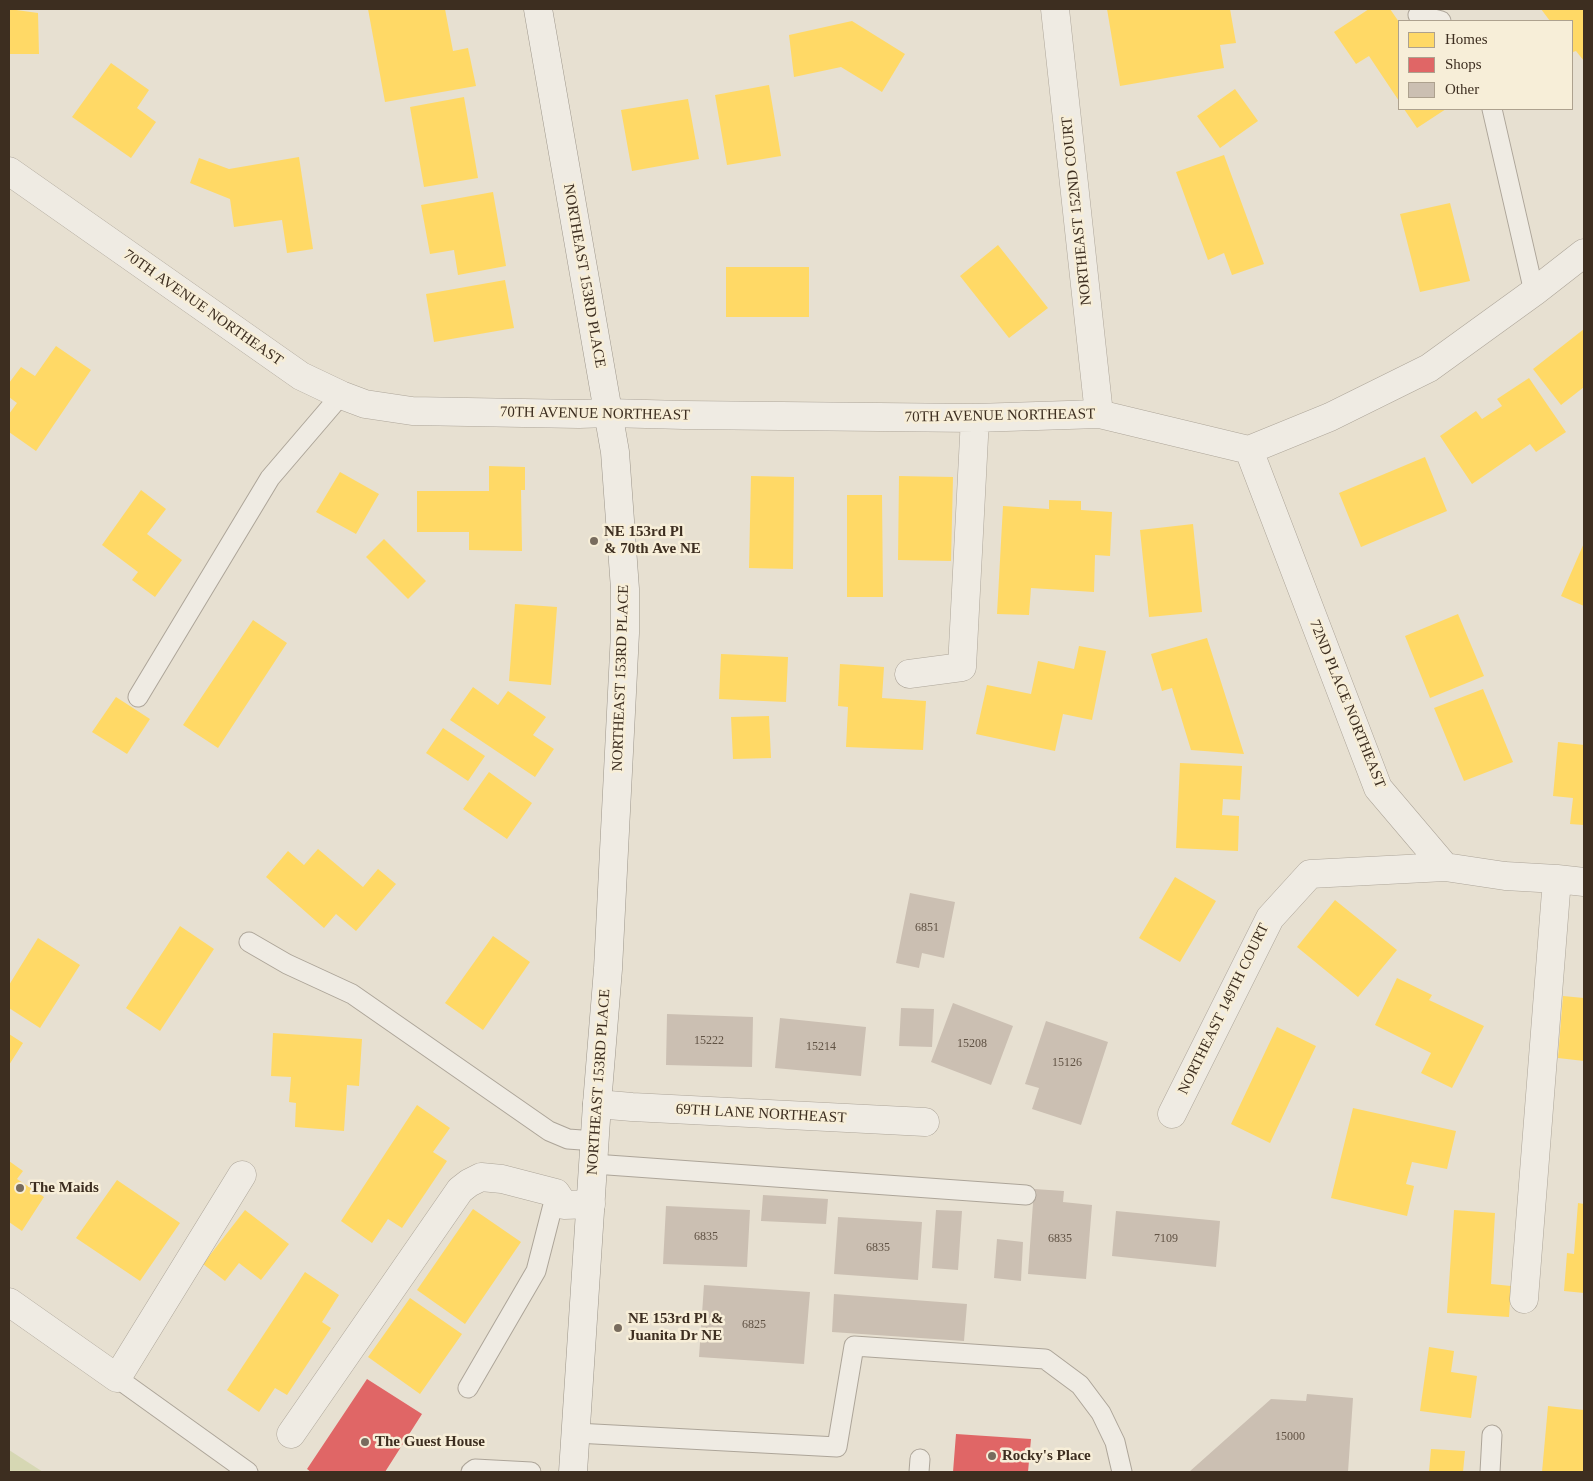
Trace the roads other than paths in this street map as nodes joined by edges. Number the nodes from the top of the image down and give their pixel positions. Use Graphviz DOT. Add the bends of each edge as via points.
graph roads {
  1 [pos="538,9"];
  2 [pos="1055,9"];
  3 [pos="1418,15"];
  4 [pos="1437,20"];
  5 [pos="1492,110"];
  6 [pos="9,171"];
  7 [pos="1584,254"];
  8 [pos="1534,292"];
  9 [pos="341,395"];
  10 [pos="608,413"];
  11 [pos="1099,414"];
  12 [pos="975,418"];
  13 [pos="1249,450"];
  14 [pos="909,674"];
  15 [pos="138,697"];
  16 [pos="1445,867"];
  17 [pos="1557,879"];
  18 [pos="1584,882"];
  19 [pos="249,942"];
  20 [pos="597,1104"];
  21 [pos="1172,1114"];
  22 [pos="925,1122"];
  23 [pos="594,1153"];
  24 [pos="242,1175"];
  25 [pos="556,1193"];
  26 [pos="1026,1195"];
  27 [pos="591,1204"];
  28 [pos="1524,1299"];
  29 [pos="9,1302"];
  30 [pos="117,1378"];
  31 [pos="468,1388"];
  32 [pos="576,1433"];
  33 [pos="292,1434"];
  34 [pos="1492,1435"];
  35 [pos="248,1472"];
  36 [pos="471,1472"];
  37 [pos="531,1472"];
  38 [pos="573,1472"];
  39 [pos="1122,1472"];
  40 [pos="1490,1472"];
  1 -- 10 [label="street, NORTHEAST 153RD PLACE"];
  2 -- 11 [label="street, NORTHEAST 152ND COURT"];
  3 -- 4 [label="lane"];
  5 -- 8 [label="lane"];
  6 -- 9 [label="street, 70TH AVENUE NORTHEAST" via="301,376"];
  7 -- 8 [label="street"];
  8 -- 13 [label="street" via="1429,368 1330,417"];
  9 -- 10 [label="street, 70TH AVENUE NORTHEAST" via="366,404 412,410"];
  9 -- 15 [label="lane" via="270,478"];
  10 -- 12 [label="street, 70TH AVENUE NORTHEAST"];
  10 -- 20 [label="street, NORTHEAST 153RD PLACE" via="616,471 625,633 608,969"];
  11 -- 12 [label="street, 70TH AVENUE NORTHEAST"];
  11 -- 13 [label="street, 70TH AVENUE NORTHEAST"];
  12 -- 14 [label="street" via="962,667"];
  13 -- 16 [label="street, 72ND PLACE NORTHEAST" via="1378,788"];
  16 -- 17 [label="street" via="1505,876"];
  16 -- 21 [label="street, NORTHEAST 149TH COURT" via="1310,874 1270,918"];
  17 -- 18 [label="street"];
  17 -- 28 [label="street"];
  19 -- 23 [label="lane" via="286,964 352,994 550,1131"];
  20 -- 22 [label="street, 69TH LANE NORTHEAST"];
  20 -- 23 [label="street, NORTHEAST 153RD PLACE"];
  23 -- 26 [label="lane"];
  23 -- 27 [label="street, NORTHEAST 153RD PLACE"];
  24 -- 30 [label="street"];
  25 -- 27 [label="street" via="564,1206"];
  25 -- 31 [label="lane" via="536,1270"];
  25 -- 33 [label="street" via="481,1177 460,1190"];
  27 -- 32 [label="street, NORTHEAST 153RD PLACE"];
  29 -- 30 [label="street"];
  30 -- 35 [label="lane"];
  32 -- 38 [label="street, NORTHEAST 153RD PLACE"];
  32 -- 39 [label="lane" via="837,1447 854,1346 1045,1359 1080,1384 1102,1413 1115,1442"];
  34 -- 40 [label="lane"];
  36 -- 37 [label="lane" via="475,1468"];
}
